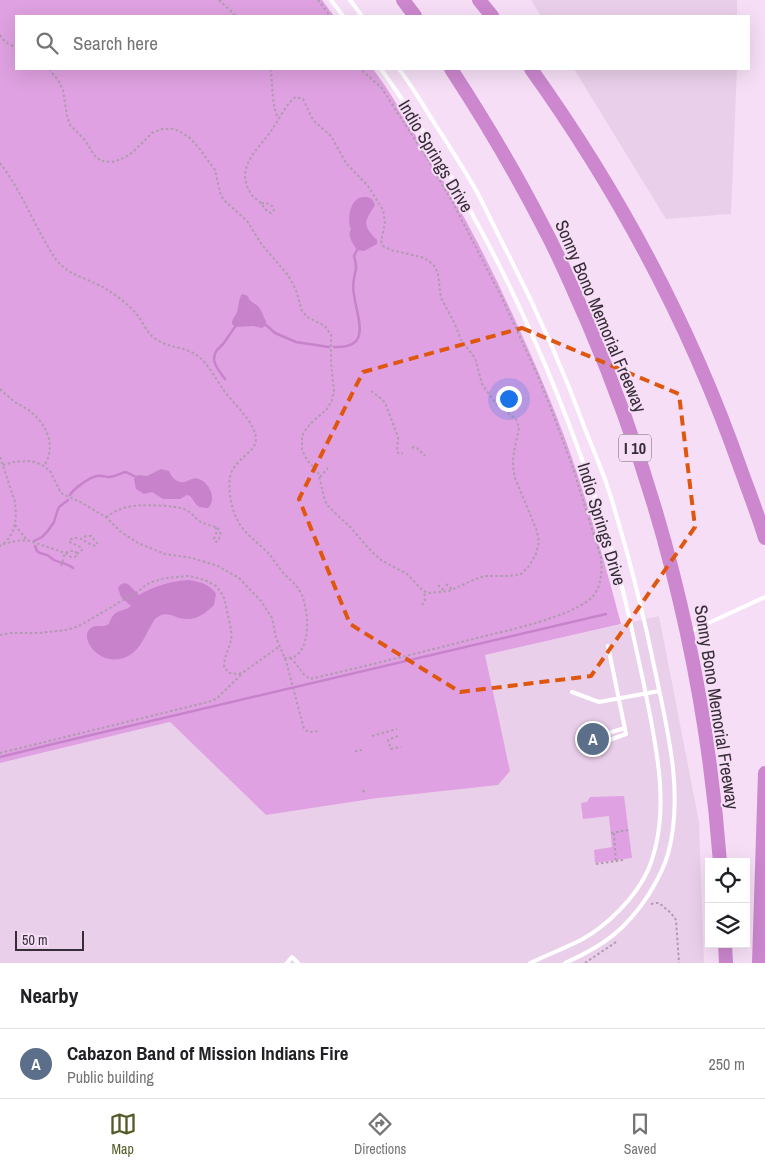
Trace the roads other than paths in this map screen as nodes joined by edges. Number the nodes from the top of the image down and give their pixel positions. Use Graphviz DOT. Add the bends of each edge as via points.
graph roads {
  1 [pos="331,0"];
  2 [pos="350,0"];
  3 [pos="403,0"];
  4 [pos="479,0"];
  5 [pos="342,15"];
  6 [pos="361,15"];
  7 [pos="414,15"];
  8 [pos="491,15"];
  9 [pos="382,70"];
  10 [pos="400,70"];
  11 [pos="452,70"];
  12 [pos="532,70"];
  13 [pos="765,538"];
  14 [pos="765,597"];
  15 [pos="687,633"];
  16 [pos="608,646"];
  17 [pos="659,691"];
  18 [pos="572,692"];
  19 [pos="646,694"];
  20 [pos="619,699"];
  21 [pos="625,728"];
  22 [pos="602,736"];
  23 [pos="604,742"];
  24 [pos="765,773"];
  25 [pos="720,858"];
  26 [pos="725,948"];
  27 [pos="287,963"];
  28 [pos="298,963"];
  29 [pos="530,963"];
  30 [pos="565,963"];
  31 [pos="726,963"];
  32 [pos="759,963"];
  1 -- 5 [label="lane"];
  2 -- 6 [label="lane"];
  3 -- 7 [label="highway"];
  4 -- 8 [label="highway"];
  9 -- 19 [label="lane, Indio Springs Drive" via="462,198 546,364 592,488 615,562"];
  10 -- 17 [label="lane, Indio Springs Drive" via="476,192 558,359 607,484 645,620"];
  11 -- 15 [label="highway, Sonny Bono Memorial Freeway / I 10" via="546,232 602,355 651,494"];
  12 -- 13 [label="highway" via="624,214 685,331 734,448"];
  14 -- 15 [label="lane"];
  15 -- 25 [label="highway, Sonny Bono Memorial Freeway / I 10" via="709,759"];
  16 -- 20 [label="lane"];
  17 -- 19 [label="lane"];
  17 -- 30 [label="lane, Indio Springs Drive" via="666,723 674,800 664,868 638,912 622,928 589,952"];
  18 -- 20 [label="lane" via="599,702"];
  19 -- 20 [label="lane"];
  19 -- 29 [label="lane, Indio Springs Drive" via="660,777 660,818 655,849 646,874 626,902 597,930"];
  20 -- 21 [label="lane"];
  21 -- 22 [label="lane"];
  21 -- 23 [label="lane" via="626,734"];
  24 -- 32 [label="highway"];
  26 -- 31 [label="highway"];
  27 -- 28 [label="lane" via="292,957"];
}
